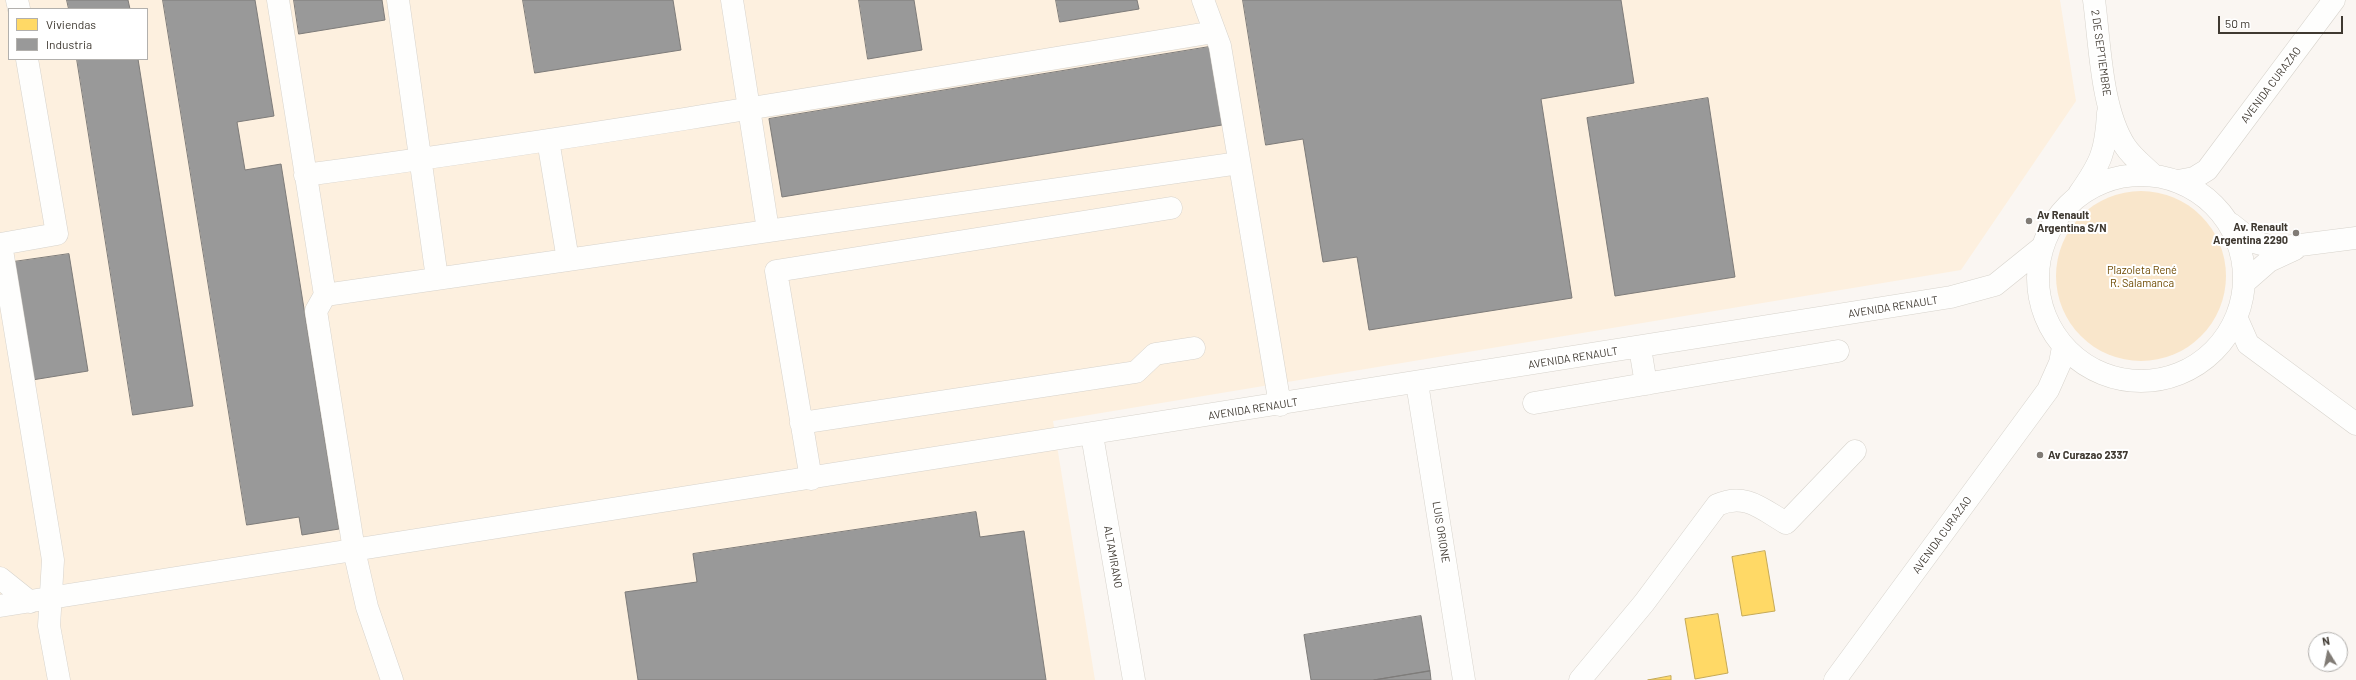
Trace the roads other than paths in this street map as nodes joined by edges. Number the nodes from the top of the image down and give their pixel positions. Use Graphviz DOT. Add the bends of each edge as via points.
graph roads {
  1 [pos="278,0"];
  2 [pos="398,0"];
  3 [pos="732,0"];
  4 [pos="1203,0"];
  5 [pos="2094,0"];
  6 [pos="2334,0"];
  7 [pos="1214,32"];
  8 [pos="27,60"];
  9 [pos="2108,106"];
  10 [pos="749,108"];
  11 [pos="548,140"];
  12 [pos="2222,151"];
  13 [pos="420,160"];
  14 [pos="1239,163"];
  15 [pos="305,175"];
  16 [pos="2153,175"];
  17 [pos="2178,181"];
  18 [pos="2075,200"];
  19 [pos="2211,200"];
  20 [pos="1171,208"];
  21 [pos="2226,220"];
  22 [pos="768,230"];
  23 [pos="2356,238"];
  24 [pos="2307,245"];
  25 [pos="2041,248"];
  26 [pos="568,260"];
  27 [pos="437,278"];
  28 [pos="2245,282"];
  29 [pos="326,295"];
  30 [pos="2237,319"];
  31 [pos="2063,346"];
  32 [pos="1194,348"];
  33 [pos="1640,348"];
  34 [pos="2216,349"];
  35 [pos="1838,352"];
  36 [pos="2261,356"];
  37 [pos="2089,366"];
  38 [pos="1417,384"];
  39 [pos="1646,384"];
  40 [pos="2048,390"];
  41 [pos="1534,403"];
  42 [pos="1280,405"];
  43 [pos="801,423"];
  44 [pos="2356,424"];
  45 [pos="1092,435"];
  46 [pos="1855,451"];
  47 [pos="811,479"];
  48 [pos="354,550"];
  49 [pos="0,578"];
  50 [pos="40,600"];
  51 [pos="0,606"];
  52 [pos="59,680"];
  53 [pos="392,680"];
  54 [pos="1134,680"];
  55 [pos="1464,680"];
  56 [pos="1580,680"];
  57 [pos="1835,680"];
  1 -- 15 [label="street"];
  2 -- 13 [label="street"];
  3 -- 10 [label="street"];
  4 -- 7 [label="street"];
  5 -- 9 [label="street, 2 DE SEPTIEMBRE"];
  6 -- 12 [label="street, AVENIDA CURAZAO"];
  7 -- 10 [label="street"];
  7 -- 14 [label="street" via="1220,46"];
  8 -- 50 [label="street" via="57,234 1,244 53,560"];
  9 -- 16 [label="street, 2 DE SEPTIEMBRE" via="2126,148"];
  9 -- 18 [label="street, 2 DE SEPTIEMBRE" via="2103,155 2096,171"];
  10 -- 11 [label="street"];
  10 -- 22 [label="street"];
  11 -- 13 [label="street"];
  11 -- 26 [label="street"];
  12 -- 17 [label="street, AVENIDA CURAZAO" via="2201,175"];
  12 -- 19 [label="street, AVENIDA CURAZAO" via="2212,174"];
  13 -- 15 [label="street"];
  13 -- 27 [label="street"];
  14 -- 22 [label="street"];
  14 -- 42 [label="street"];
  15 -- 29 [label="street"];
  16 -- 17 [label="street"];
  16 -- 18 [label="street" via="2118,178 2095,186"];
  17 -- 19 [label="street"];
  18 -- 25 [label="street" via="2067,206 2047,234"];
  19 -- 21 [label="street"];
  20 -- 43 [label="street" via="776,271"];
  21 -- 24 [label="street" via="2248,238 2264,246 2277,248"];
  21 -- 28 [label="street" via="2234,231 2242,255"];
  22 -- 26 [label="street"];
  23 -- 24 [label="street"];
  24 -- 28 [label="street" via="2269,261"];
  25 -- 31 [label="street" via="2037,276 2040,303 2055,336"];
  25 -- 33 [label="street, AVENIDA RENAULT" via="1995,285 1977,292"];
  26 -- 27 [label="street"];
  27 -- 29 [label="street"];
  28 -- 30 [label="street"];
  29 -- 48 [label="street" via="316,311"];
  30 -- 34 [label="street" via="2228,336"];
  30 -- 36 [label="street" via="2248,344"];
  31 -- 37 [label="street"];
  31 -- 40 [label="street, AVENIDA CURAZAO" via="2060,363"];
  32 -- 43 [label="street" via="1155,354 1136,372"];
  33 -- 38 [label="street, AVENIDA RENAULT"];
  33 -- 39 [label="street"];
  34 -- 36 [label="street" via="2236,346"];
  34 -- 37 [label="street" via="2187,370 2160,380 2132,381 2104,375"];
  35 -- 39 [label="street"];
  36 -- 44 [label="street"];
  37 -- 40 [label="street, AVENIDA CURAZAO" via="2066,374"];
  38 -- 42 [label="street, AVENIDA RENAULT"];
  38 -- 55 [label="street, LUIS ORIONE"];
  39 -- 41 [label="street"];
  40 -- 57 [label="street, AVENIDA CURAZAO"];
  42 -- 45 [label="street, AVENIDA RENAULT"];
  43 -- 47 [label="street"];
  45 -- 47 [label="street, AVENIDA RENAULT"];
  45 -- 54 [label="street, ALTAMIRANO"];
  46 -- 56 [label="street" via="1786,523 1748,501 1730,499 1717,505 1644,603"];
  47 -- 48 [label="street, AVENIDA RENAULT"];
  48 -- 50 [label="street, AVENIDA RENAULT"];
  48 -- 53 [label="street" via="367,607"];
  49 -- 50 [label="street"];
  50 -- 51 [label="street, AVENIDA RENAULT"];
  50 -- 52 [label="street" via="49,626"];
}
